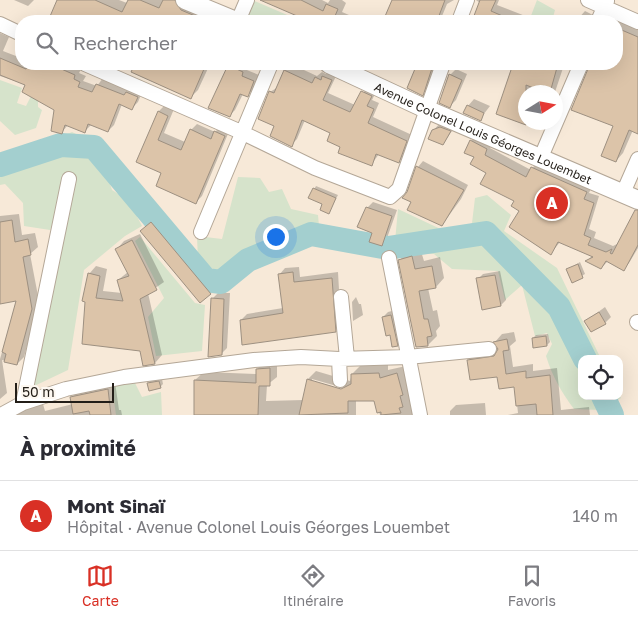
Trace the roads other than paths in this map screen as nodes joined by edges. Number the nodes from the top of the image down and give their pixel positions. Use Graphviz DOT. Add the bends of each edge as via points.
graph roads {
  1 [pos="185,0"];
  2 [pos="247,0"];
  3 [pos="467,0"];
  4 [pos="588,0"];
  5 [pos="606,4"];
  6 [pos="222,15"];
  7 [pos="240,15"];
  8 [pos="461,15"];
  9 [pos="638,22"];
  10 [pos="0,24"];
  11 [pos="15,31"];
  12 [pos="99,70"];
  13 [pos="268,70"];
  14 [pos="342,70"];
  15 [pos="441,70"];
  16 [pos="577,70"];
  17 [pos="426,109"];
  18 [pos="241,132"];
  19 [pos="541,157"];
  20 [pos="638,159"];
  21 [pos="70,179"];
  22 [pos="630,197"];
  23 [pos="201,232"];
  24 [pos="389,258"];
  25 [pos="341,297"];
  26 [pos="488,349"];
  27 [pos="408,357"];
  28 [pos="343,358"];
  29 [pos="340,380"];
  30 [pos="23,403"];
  31 [pos="1,415"];
  32 [pos="420,415"];
  1 -- 6 [label="street"];
  2 -- 7 [label="street"];
  3 -- 8 [label="street"];
  4 -- 5 [label="street"];
  5 -- 9 [label="street"];
  10 -- 11 [label="street"];
  12 -- 18 [label="street"];
  13 -- 18 [label="street"];
  14 -- 17 [label="street, Avenue Colonel Louis Géorges Louembet"];
  15 -- 17 [label="street"];
  16 -- 19 [label="street"];
  17 -- 18 [label="street" via="399,189 390,197 315,168"];
  17 -- 19 [label="street, Avenue Colonel Louis Géorges Louembet"];
  18 -- 23 [label="street"];
  19 -- 22 [label="street, Avenue Colonel Louis Géorges Louembet"];
  20 -- 22 [label="street"];
  21 -- 30 [label="street"];
  24 -- 27 [label="street"];
  25 -- 28 [label="street"];
  26 -- 27 [label="street"];
  27 -- 28 [label="street"];
  27 -- 32 [label="street"];
  28 -- 29 [label="street"];
  28 -- 30 [label="street" via="254,360 124,378 66,389"];
  30 -- 31 [label="street"];
}
